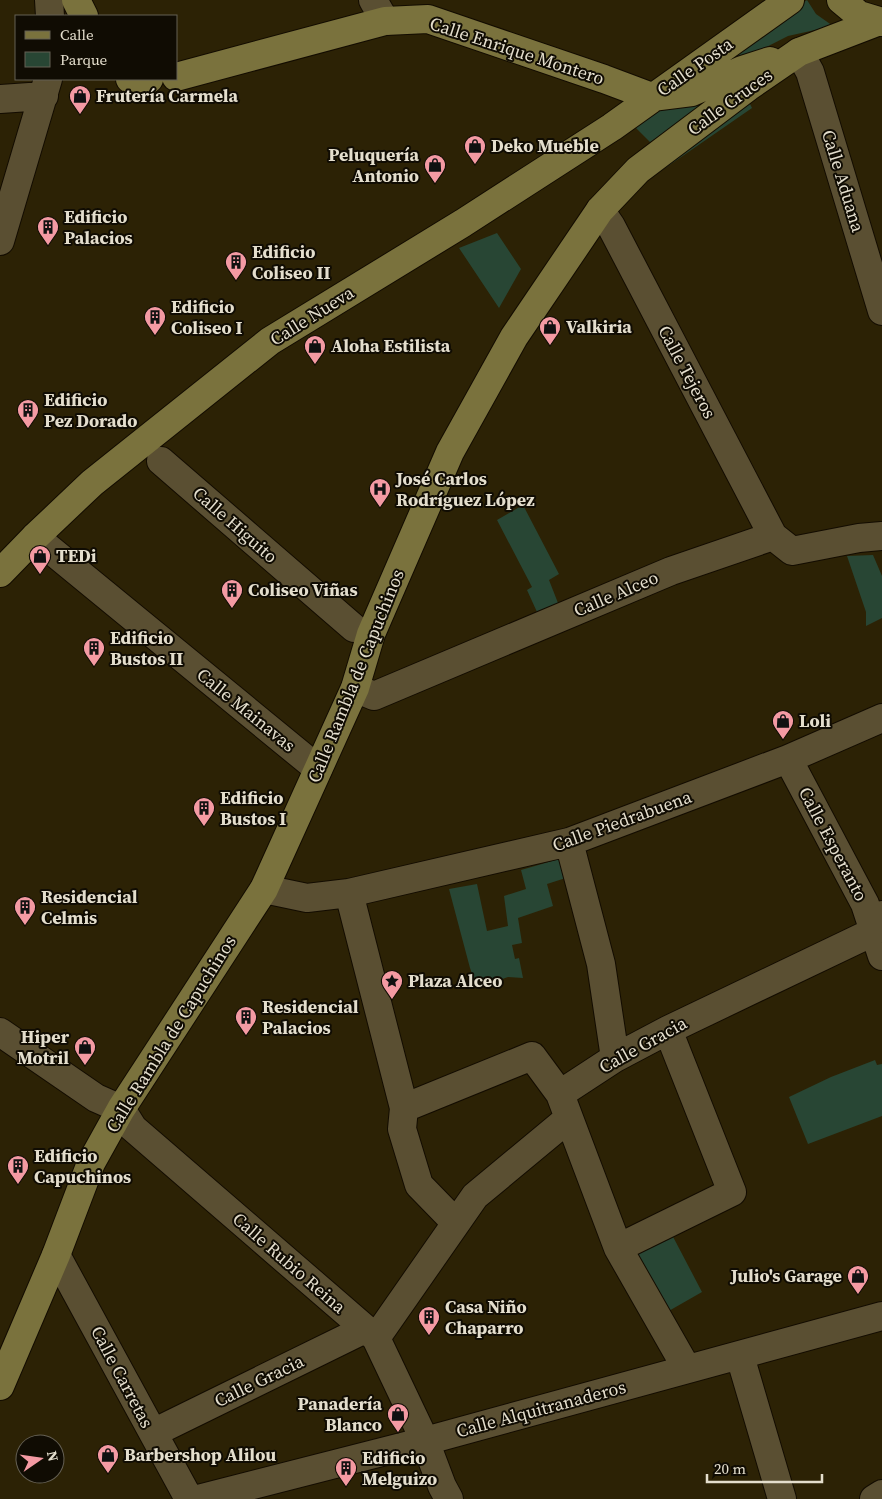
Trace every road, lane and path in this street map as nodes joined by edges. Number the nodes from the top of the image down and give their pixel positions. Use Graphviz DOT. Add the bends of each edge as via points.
graph roads {
  1 [pos="49,0"];
  2 [pos="76,0"];
  3 [pos="790,0"];
  4 [pos="841,0"];
  5 [pos="385,7"];
  6 [pos="50,15"];
  7 [pos="84,15"];
  8 [pos="880,22"];
  9 [pos="799,52"];
  10 [pos="178,76"];
  11 [pos="46,87"];
  12 [pos="652,97"];
  13 [pos="0,99"];
  14 [pos="600,210"];
  15 [pos="0,241"];
  16 [pos="882,311"];
  17 [pos="161,461"];
  18 [pos="773,536"];
  19 [pos="882,536"];
  20 [pos="35,537"];
  21 [pos="0,573"];
  22 [pos="354,628"];
  23 [pos="355,688"];
  24 [pos="882,718"];
  25 [pos="788,759"];
  26 [pos="318,770"];
  27 [pos="569,842"];
  28 [pos="264,889"];
  29 [pos="349,893"];
  30 [pos="879,934"];
  31 [pos="668,1030"];
  32 [pos="0,1032"];
  33 [pos="615,1058"];
  34 [pos="565,1106"];
  35 [pos="404,1108"];
  36 [pos="121,1109"];
  37 [pos="456,1223"];
  38 [pos="618,1248"];
  39 [pos="56,1254"];
  40 [pos="882,1316"];
  41 [pos="371,1333"];
  42 [pos="740,1356"];
  43 [pos="688,1369"];
  44 [pos="1,1378"];
  45 [pos="152,1433"];
  46 [pos="425,1441"];
  47 [pos="882,1494"];
  48 [pos="189,1499"];
  49 [pos="198,1499"];
  50 [pos="449,1499"];
  51 [pos="782,1499"];
  52 [pos="874,1499"];
  1 -- 6 [label="street"];
  2 -- 7 [label="main road"];
  3 -- 12 [label="main road, Calle Posta"];
  4 -- 8 [label="main road" via="859,15"];
  5 -- 10 [label="main road, Calle Enrique Montero"];
  5 -- 12 [label="main road, Calle Enrique Montero"];
  8 -- 9 [label="main road, Calle Cruces"];
  9 -- 12 [label="main road, Calle Posta" via="742,70 692,92"];
  9 -- 14 [label="main road, Calle Cruces" via="638,170"];
  9 -- 16 [label="street, Calle Aduana" via="810,72"];
  11 -- 13 [label="street"];
  11 -- 15 [label="street"];
  12 -- 20 [label="main road, Calle Nueva" via="612,127 463,223 270,341 92,483"];
  14 -- 18 [label="street, Calle Tejeros"];
  14 -- 23 [label="main road, Calle Rambla de Capuchinos" via="514,337 450,452 372,634"];
  17 -- 22 [label="street, Calle Higuito"];
  18 -- 19 [label="street" via="792,551"];
  18 -- 23 [label="street, Calle Alceo" via="671,571 374,696"];
  20 -- 21 [label="main road, Calle Nueva"];
  20 -- 26 [label="street, Calle Mainavas"];
  23 -- 26 [label="main road, Calle Rambla de Capuchinos"];
  24 -- 25 [label="street, Calle Piedrabuena"];
  25 -- 27 [label="street, Calle Piedrabuena"];
  25 -- 30 [label="street, Calle Esperanto"];
  26 -- 28 [label="main road, Calle Rambla de Capuchinos"];
  27 -- 29 [label="street, Calle Piedrabuena"];
  27 -- 33 [label="street" via="601,964"];
  28 -- 29 [label="street, Calle Piedrabuena" via="307,898"];
  28 -- 36 [label="main road, Calle Rambla de Capuchinos"];
  29 -- 35 [label="street"];
  30 -- 31 [label="street, Calle Gracia"];
  31 -- 33 [label="street, Calle Gracia"];
  31 -- 38 [label="street" via="732,1192"];
  32 -- 36 [label="street" via="96,1098"];
  33 -- 34 [label="street, Calle Gracia"];
  34 -- 35 [label="street" via="532,1056"];
  34 -- 37 [label="street, Calle Gracia" via="475,1196"];
  34 -- 38 [label="street"];
  35 -- 37 [label="street" via="402,1128 419,1185"];
  36 -- 39 [label="main road, Calle Rambla de Capuchinos" via="91,1164"];
  36 -- 41 [label="street, Calle Rubio Reina" via="133,1128"];
  37 -- 41 [label="street, Calle Gracia"];
  38 -- 43 [label="street"];
  39 -- 44 [label="main road, Calle Rambla de Capuchinos"];
  39 -- 45 [label="street, Calle Carretas"];
  40 -- 42 [label="street, Calle Alquitranaderos"];
  41 -- 45 [label="street, Calle Gracia"];
  41 -- 46 [label="street, Calle Rubio Reina"];
  42 -- 43 [label="street, Calle Alquitranaderos"];
  42 -- 51 [label="street"];
  43 -- 46 [label="street, Calle Alquitranaderos"];
  45 -- 48 [label="street, Calle Carretas"];
  46 -- 49 [label="street, Calle Alquitranaderos"];
  46 -- 50 [label="street, Calle Rubio Reina"];
  47 -- 52 [label="street"];
}
